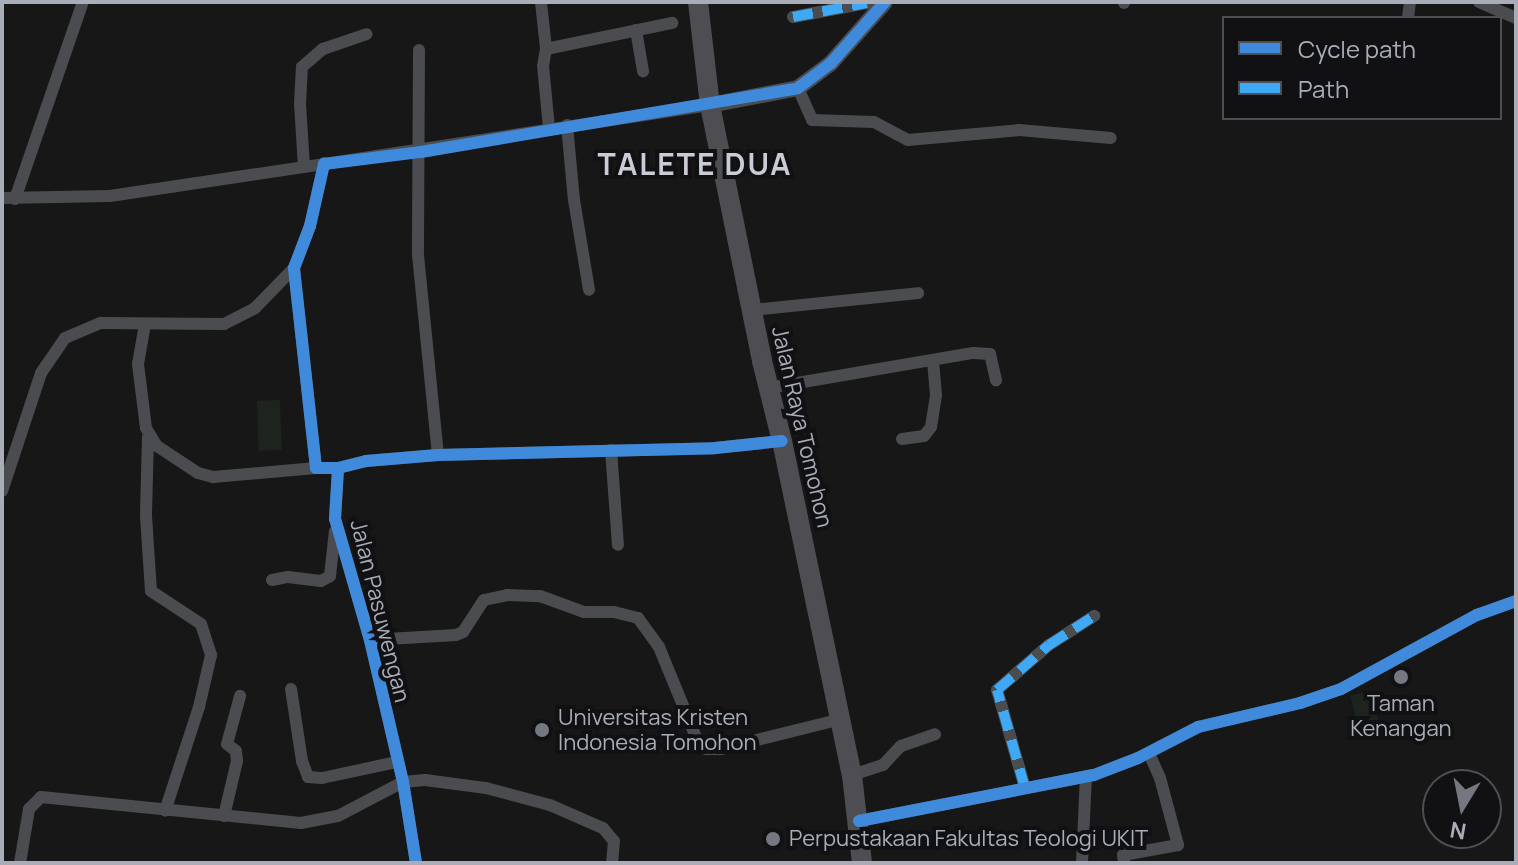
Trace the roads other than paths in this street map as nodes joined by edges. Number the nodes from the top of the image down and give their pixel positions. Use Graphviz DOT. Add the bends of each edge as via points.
graph roads {
  1 [pos="83,2"];
  2 [pos="541,2"];
  3 [pos="698,2"];
  4 [pos="885,2"];
  5 [pos="1482,3"];
  6 [pos="869,7"];
  7 [pos="793,17"];
  8 [pos="1516,18"];
  9 [pos="672,23"];
  10 [pos="636,30"];
  11 [pos="367,34"];
  12 [pos="546,49"];
  13 [pos="419,50"];
  14 [pos="643,71"];
  15 [pos="798,88"];
  16 [pos="710,105"];
  17 [pos="567,125"];
  18 [pos="549,128"];
  19 [pos="1111,138"];
  20 [pos="421,152"];
  21 [pos="324,164"];
  22 [pos="304,167"];
  23 [pos="8,199"];
  24 [pos="294,268"];
  25 [pos="589,290"];
  26 [pos="918,293"];
  27 [pos="752,310"];
  28 [pos="145,324"];
  29 [pos="933,360"];
  30 [pos="996,380"];
  31 [pos="768,388"];
  32 [pos="148,437"];
  33 [pos="902,439"];
  34 [pos="782,441"];
  35 [pos="611,450"];
  36 [pos="438,455"];
  37 [pos="316,468"];
  38 [pos="338,468"];
  39 [pos="2,491"];
  40 [pos="335,519"];
  41 [pos="618,545"];
  42 [pos="272,580"];
  43 [pos="1516,601"];
  44 [pos="1094,616"];
  45 [pos="370,640"];
  46 [pos="291,689"];
  47 [pos="240,696"];
  48 [pos="841,719"];
  49 [pos="935,734"];
  50 [pos="1149,753"];
  51 [pos="397,762"];
  52 [pos="852,775"];
  53 [pos="1086,776"];
  54 [pos="403,782"];
  55 [pos="1025,788"];
  56 [pos="165,811"];
  57 [pos="224,816"];
  58 [pos="859,821"];
  59 [pos="20,863"];
  60 [pos="416,863"];
  61 [pos="612,863"];
  62 [pos="862,863"];
  63 [pos="1082,863"];
  64 [pos="1124,863"];
  1 -- 23 [label="street"];
  2 -- 12 [label="street"];
  3 -- 16 [label="highway, Jalan Raya Tomohon"];
  4 -- 6 [label="street"];
  5 -- 8 [label="street"];
  6 -- 7 [label="street"];
  6 -- 15 [label="street" via="831,63"];
  9 -- 10 [label="street"];
  10 -- 12 [label="street"];
  10 -- 14 [label="street"];
  11 -- 22 [label="street" via="323,49 302,67"];
  12 -- 18 [label="street"];
  13 -- 20 [label="street"];
  15 -- 16 [label="street"];
  15 -- 19 [label="street" via="812,120 874,122 908,140 1019,130"];
  16 -- 17 [label="street"];
  16 -- 27 [label="highway, Jalan Raya Tomohon"];
  17 -- 18 [label="street"];
  17 -- 25 [label="street"];
  18 -- 20 [label="street"];
  20 -- 21 [label="street"];
  20 -- 36 [label="street" via="418,255"];
  21 -- 22 [label="street"];
  21 -- 24 [label="street"];
  22 -- 23 [label="street" via="110,196"];
  24 -- 28 [label="street" via="255,308 224,324"];
  24 -- 37 [label="street"];
  26 -- 27 [label="street"];
  27 -- 31 [label="highway, Jalan Raya Tomohon"];
  28 -- 32 [label="street" via="138,364"];
  28 -- 39 [label="street" via="92,325 59,345 41,373"];
  29 -- 30 [label="street" via="986,353 993,360"];
  29 -- 31 [label="street"];
  29 -- 33 [label="street" via="936,395 931,427 924,436"];
  31 -- 34 [label="highway, Jalan Raya Tomohon"];
  32 -- 37 [label="street" via="204,475"];
  32 -- 56 [label="street" via="148,581 158,597 201,624 211,655"];
  34 -- 35 [label="street"];
  34 -- 48 [label="highway, Jalan Raya Tomohon"];
  35 -- 36 [label="street"];
  35 -- 41 [label="street"];
  36 -- 38 [label="street"];
  37 -- 38 [label="street"];
  38 -- 40 [label="street, Jalan Pasuwengan"];
  40 -- 42 [label="street" via="330,576 321,581"];
  40 -- 45 [label="street, Jalan Pasuwengan"];
  43 -- 50 [label="street" via="1477,615 1341,689 1198,727"];
  44 -- 55 [label="street" via="1049,645 997,690"];
  45 -- 48 [label="street" via="456,635 484,600 540,596 584,612 638,618 659,647 698,742 706,749"];
  45 -- 51 [label="street, Jalan Pasuwengan"];
  46 -- 51 [label="street" via="308,777"];
  47 -- 57 [label="street" via="227,744 238,755"];
  48 -- 52 [label="highway, Jalan Raya Tomohon"];
  49 -- 52 [label="street" via="901,746 883,765"];
  50 -- 53 [label="street"];
  50 -- 64 [label="street" via="1178,845 1123,855"];
  51 -- 54 [label="street, Jalan Pasuwengan"];
  52 -- 58 [label="highway, Jalan Raya Tomohon"];
  53 -- 55 [label="street"];
  53 -- 63 [label="street"];
  54 -- 57 [label="street" via="319,821"];
  54 -- 60 [label="street, Jalan Pasuwengan"];
  54 -- 61 [label="street" via="486,788 550,805 603,828 614,841"];
  55 -- 58 [label="street"];
  56 -- 57 [label="street"];
  56 -- 59 [label="street" via="41,797 29,809"];
  58 -- 62 [label="highway, Jalan Raya Tomohon"];
}
